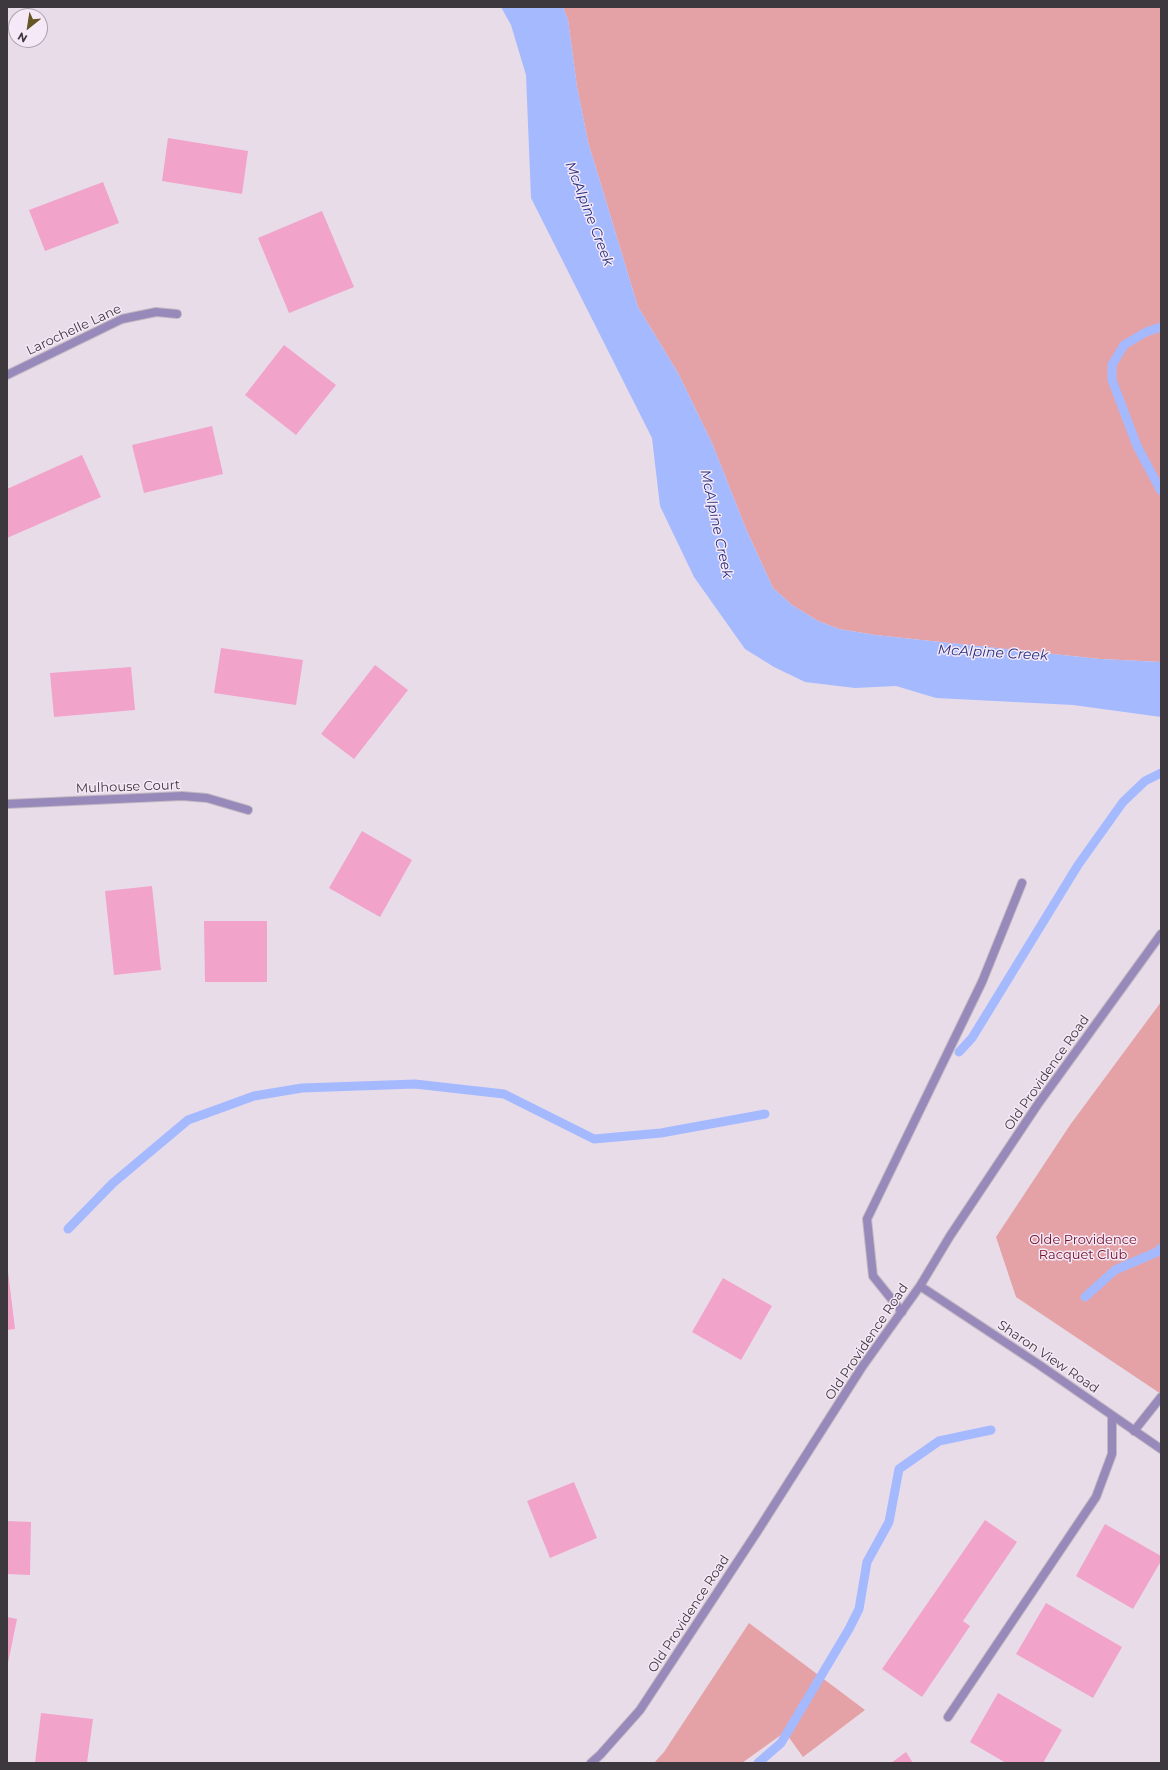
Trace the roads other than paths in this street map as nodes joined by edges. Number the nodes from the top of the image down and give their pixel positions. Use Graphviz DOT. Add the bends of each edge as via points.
graph roads {
  1 [pos="177,314"];
  2 [pos="7,376"];
  3 [pos="7,804"];
  4 [pos="248,810"];
  5 [pos="1022,883"];
  6 [pos="1161,934"];
  7 [pos="920,1286"];
  8 [pos="902,1312"];
  9 [pos="1161,1397"];
  10 [pos="1112,1416"];
  11 [pos="1134,1431"];
  12 [pos="1161,1449"];
  13 [pos="948,1717"];
  14 [pos="591,1763"];
  1 -- 2 [label="street, Larochelle Lane" via="156,312 122,319"];
  3 -- 4 [label="street, Mulhouse Court" via="182,796 208,798"];
  5 -- 8 [label="street" via="982,982 867,1219 873,1276"];
  6 -- 7 [label="street, Old Providence Road" via="1038,1104 950,1236"];
  7 -- 8 [label="street, Old Providence Road"];
  7 -- 10 [label="street, Sharon View Road"];
  8 -- 14 [label="street, Old Providence Road" via="862,1367 640,1710"];
  9 -- 11 [label="street"];
  10 -- 11 [label="street, Sharon View Road"];
  10 -- 13 [label="street" via="1112,1454 1096,1496"];
  11 -- 12 [label="street, Sharon View Road"];
}
